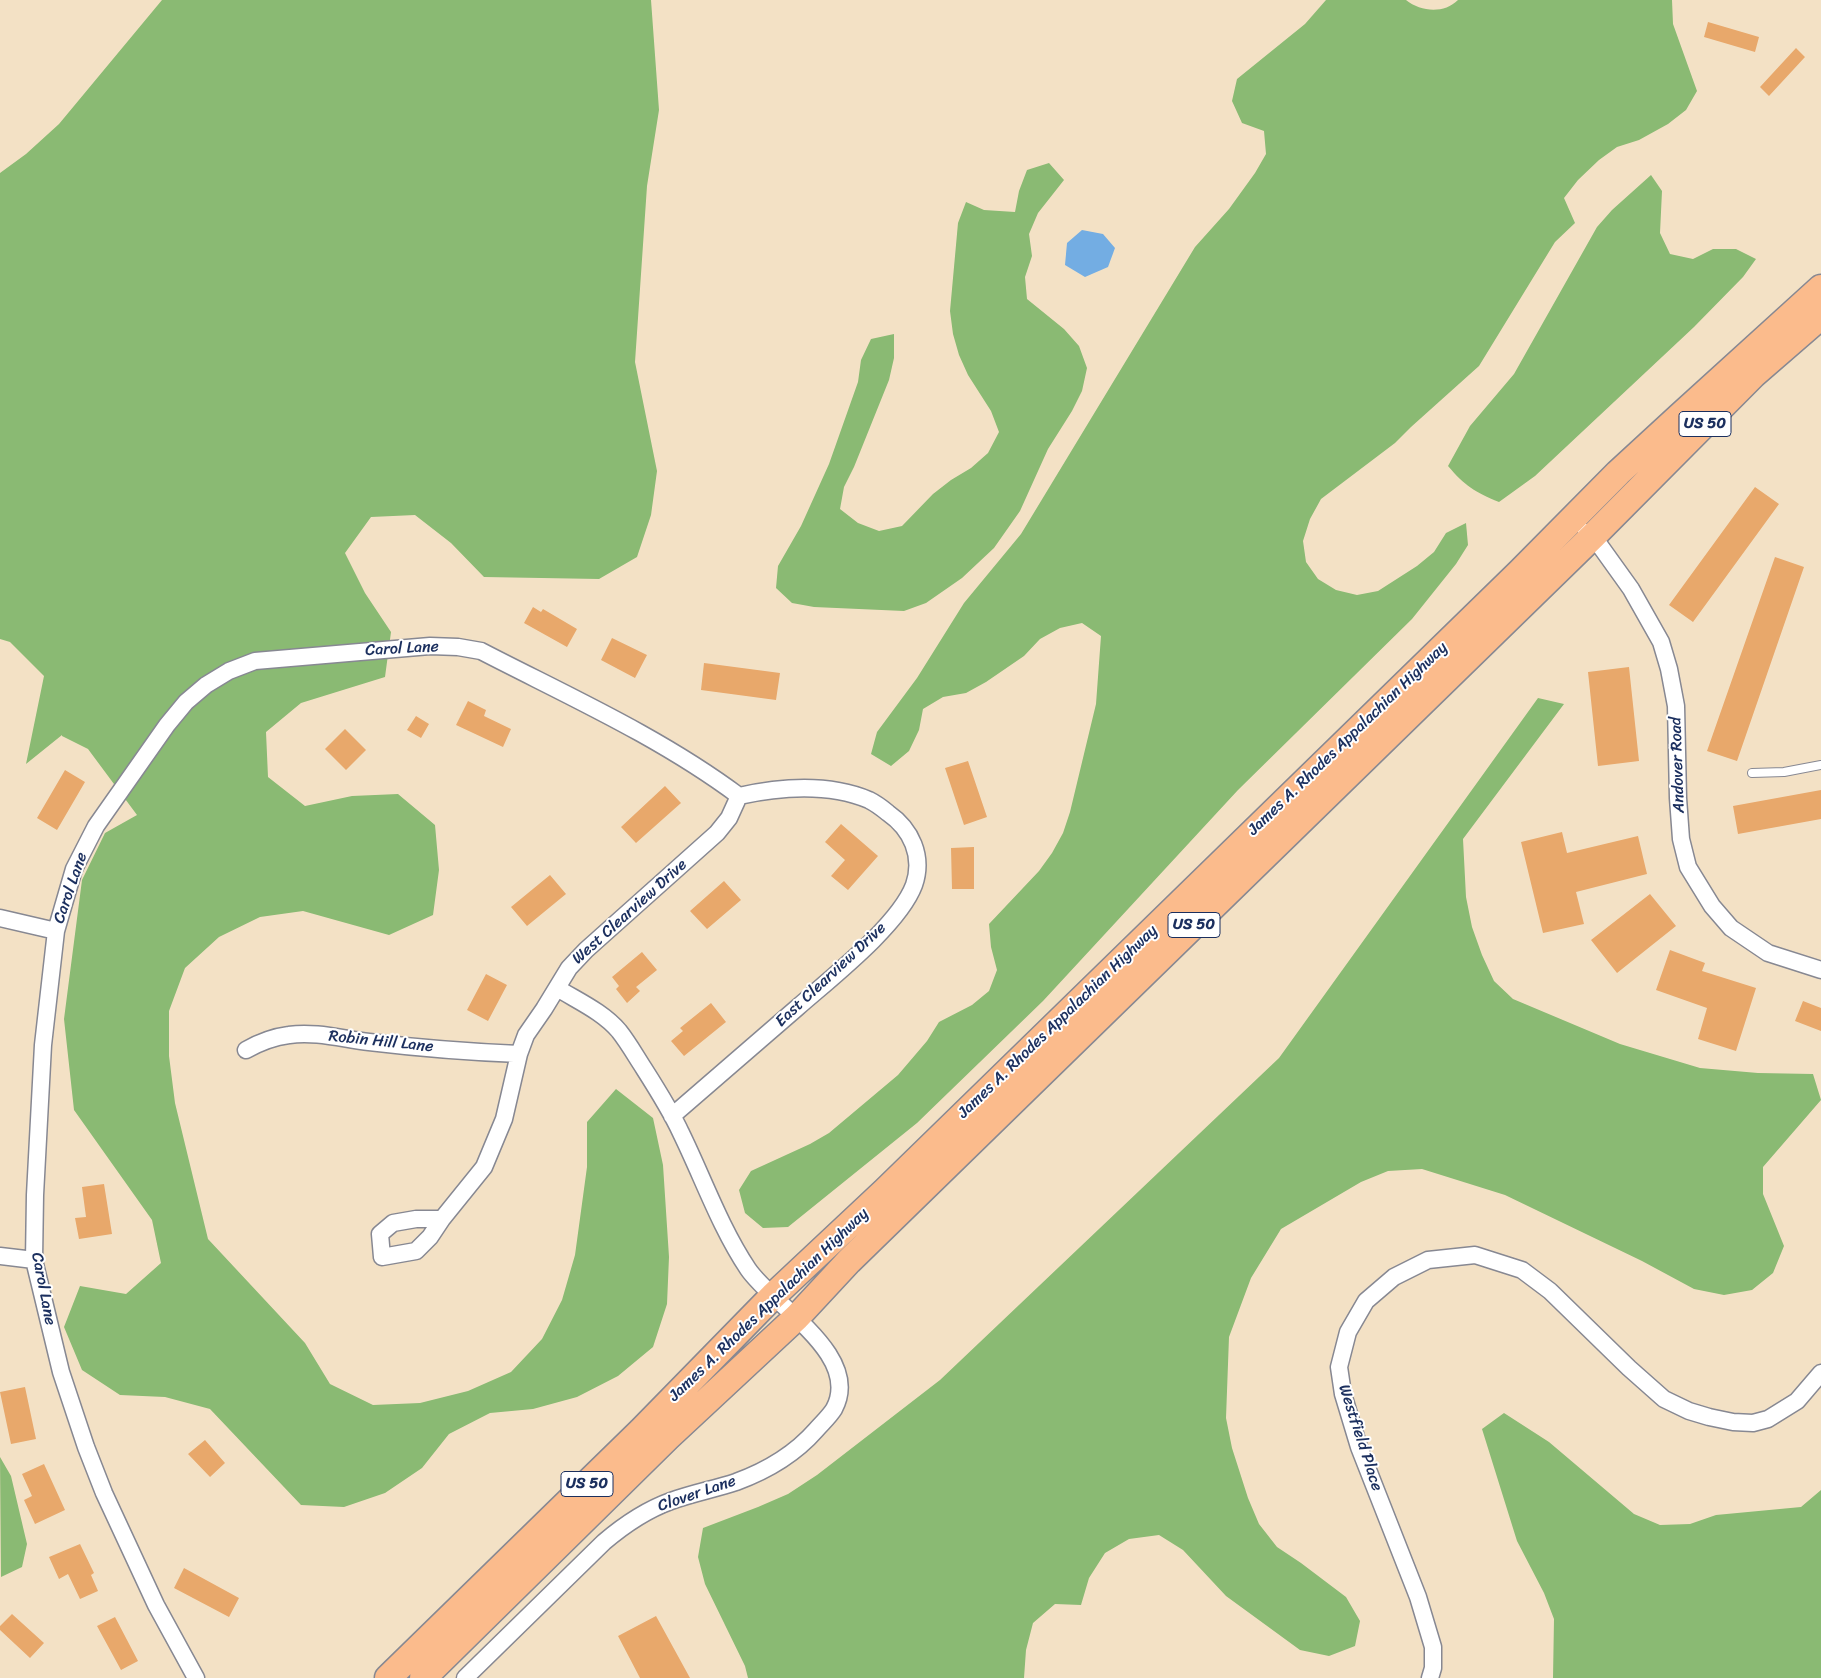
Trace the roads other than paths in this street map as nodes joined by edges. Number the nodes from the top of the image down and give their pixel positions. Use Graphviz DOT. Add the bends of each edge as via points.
graph roads {
  1 [pos="1821,288"];
  2 [pos="1821,316"];
  3 [pos="1570,522"];
  4 [pos="1593,536"];
  5 [pos="1821,765"];
  6 [pos="1752,773"];
  7 [pos="738,796"];
  8 [pos="0,918"];
  9 [pos="56,930"];
  10 [pos="1821,970"];
  11 [pos="557,988"];
  12 [pos="246,1050"];
  13 [pos="519,1054"];
  14 [pos="672,1116"];
  15 [pos="442,1220"];
  16 [pos="0,1256"];
  17 [pos="34,1260"];
  18 [pos="772,1296"];
  19 [pos="797,1317"];
  20 [pos="1821,1373"];
  21 [pos="196,1678"];
  22 [pos="388,1678"];
  23 [pos="423,1678"];
  24 [pos="465,1678"];
  25 [pos="1430,1678"];
  1 -- 3 [label="highway, James A. Rhodes Appalachian Highway / US 50" via="1680,416"];
  2 -- 4 [label="highway, James A. Rhodes Appalachian Highway / US 50" via="1753,375"];
  3 -- 4 [label="street, Andover Road"];
  3 -- 18 [label="highway, James A. Rhodes Appalachian Highway / US 50" via="885,1191"];
  4 -- 10 [label="street, Andover Road" via="1631,589 1661,642 1669,668 1676,706 1681,839 1688,867 1712,906 1731,928 1768,953"];
  4 -- 19 [label="highway, James A. Rhodes Appalachian Highway / US 50" via="849,1261"];
  5 -- 6 [label="lane" via="1784,772"];
  7 -- 9 [label="street, Carol Lane" via="638,732 481,651 430,646 255,661 206,684 167,725 110,804 84,847 74,868"];
  7 -- 11 [label="street, West Clearview Drive" via="729,818 717,834 586,950 569,968"];
  7 -- 14 [label="street, East Clearview Drive" via="762,791 806,789 837,791 871,801 907,831 917,854 918,868 905,902 851,961"];
  8 -- 9 [label="street"];
  9 -- 17 [label="street, Carol Lane" via="44,1045"];
  11 -- 13 [label="street, West Clearview Drive" via="526,1035"];
  11 -- 14 [label="street" via="598,1013 618,1030"];
  12 -- 13 [label="street, Robin Hill Lane" via="264,1040 290,1034 310,1034"];
  13 -- 15 [label="street, West Clearview Drive" via="504,1119 484,1167"];
  14 -- 18 [label="street" via="730,1239 749,1270"];
  16 -- 17 [label="street"];
  17 -- 21 [label="street, Carol Lane" via="61,1372 86,1447 156,1605"];
  18 -- 19 [label="street, Clover Lane"];
  18 -- 22 [label="highway, James A. Rhodes Appalachian Highway / US 50" via="641,1431"];
  19 -- 23 [label="highway, James A. Rhodes Appalachian Highway / US 50" via="668,1437"];
  19 -- 24 [label="street, Clover Lane" via="832,1360 838,1376 839,1392 834,1407 812,1434 799,1447 760,1471 671,1501 627,1524 604,1542"];
  20 -- 25 [label="street, Westfield Place" via="1797,1401 1768,1419 1752,1423 1733,1422 1689,1411 1664,1399 1550,1291 1522,1270 1476,1254 1428,1260 1394,1277 1366,1300 1348,1332 1339,1367 1343,1394 1359,1447 1418,1597 1433,1647"];
}
